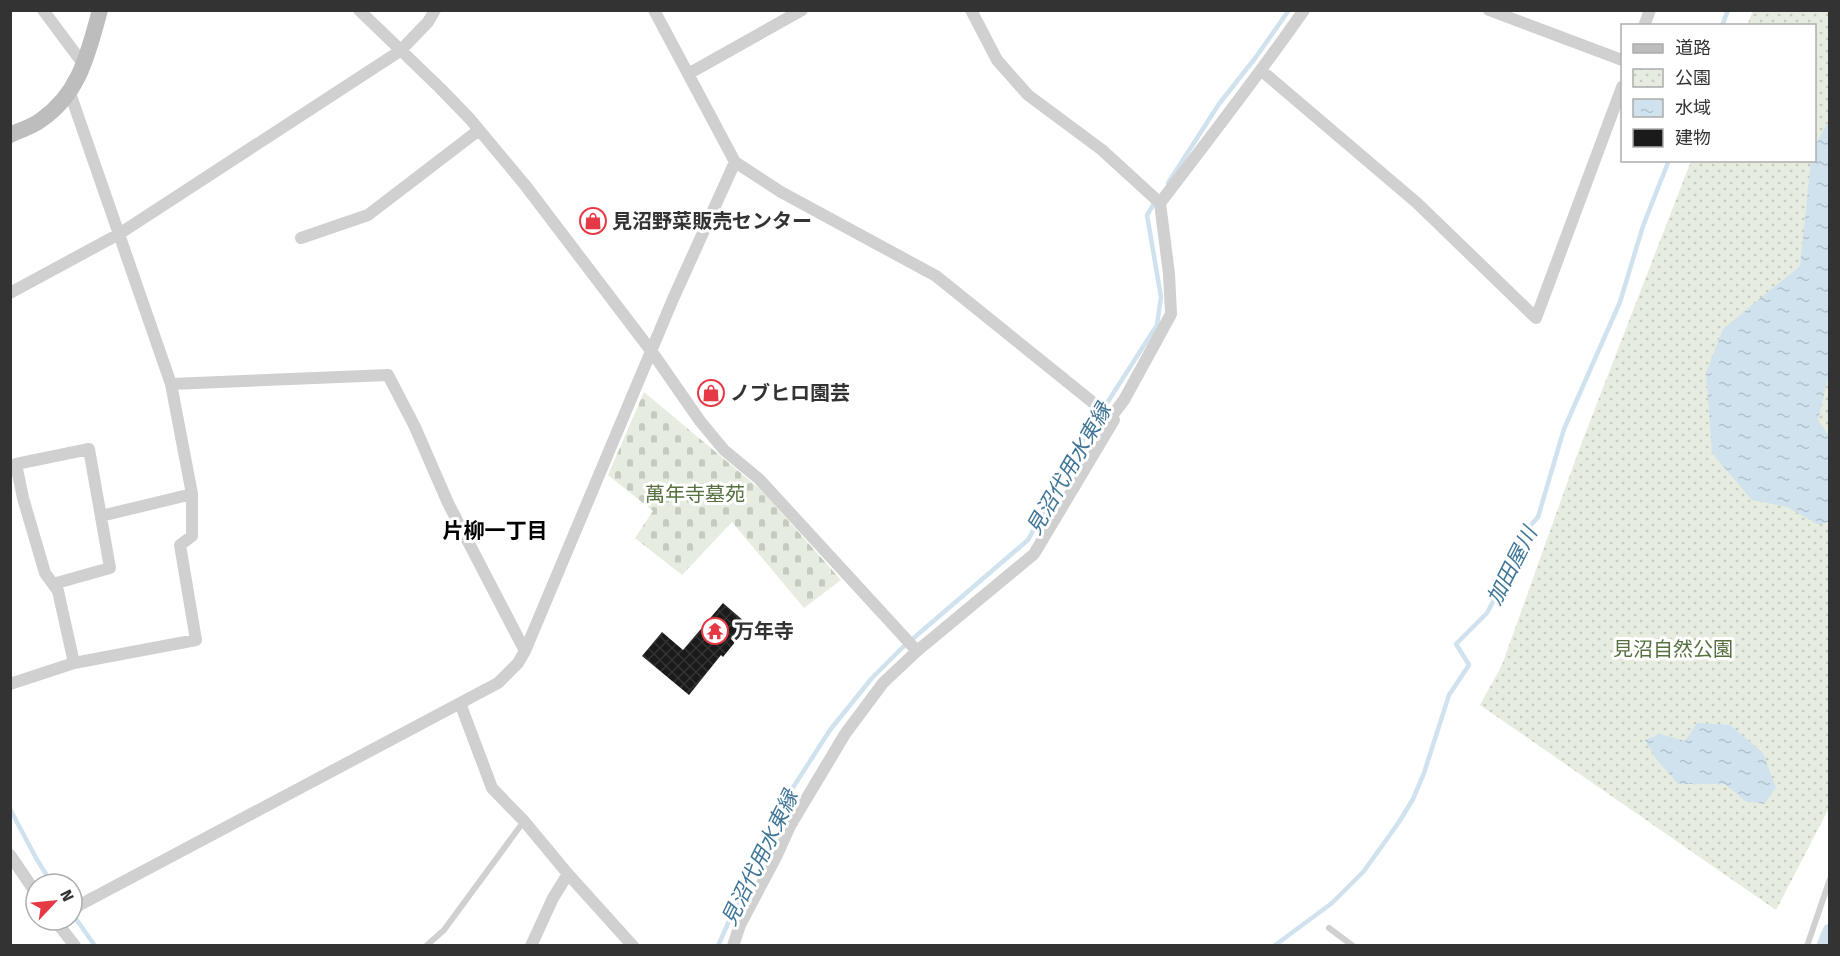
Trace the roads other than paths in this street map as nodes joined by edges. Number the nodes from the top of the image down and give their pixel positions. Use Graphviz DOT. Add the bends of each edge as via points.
graph roads {
  1 [pos="43,10"];
  2 [pos="100,10"];
  3 [pos="359,10"];
  4 [pos="435,10"];
  5 [pos="654,10"];
  6 [pos="802,10"];
  7 [pos="971,10"];
  8 [pos="1304,10"];
  9 [pos="1489,10"];
  10 [pos="400,51"];
  11 [pos="1621,59"];
  12 [pos="84,65"];
  13 [pos="1262,71"];
  14 [pos="688,74"];
  15 [pos="1621,92"];
  16 [pos="70,93"];
  17 [pos="479,130"];
  18 [pos="10,135"];
  19 [pos="735,162"];
  20 [pos="1160,203"];
  21 [pos="119,234"];
  22 [pos="301,238"];
  23 [pos="10,293"];
  24 [pos="652,352"];
  25 [pos="171,384"];
  26 [pos="1113,420"];
  27 [pos="192,494"];
  28 [pos="17,500"];
  29 [pos="101,516"];
  30 [pos="53,584"];
  31 [pos="525,651"];
  32 [pos="916,651"];
  33 [pos="74,663"];
  34 [pos="10,684"];
  35 [pos="460,703"];
  36 [pos="524,821"];
  37 [pos="10,855"];
  38 [pos="568,874"];
  39 [pos="24,875"];
  40 [pos="1830,879"];
  41 [pos="84,903"];
  42 [pos="1329,928"];
  43 [pos="65,932"];
  44 [pos="75,945"];
  45 [pos="426,945"];
  46 [pos="531,945"];
  47 [pos="633,945"];
  48 [pos="733,945"];
  49 [pos="1353,945"];
  50 [pos="1807,945"];
  1 -- 12 [label="street"];
  2 -- 12 [label="street"];
  3 -- 10 [label="street"];
  4 -- 10 [label="street"];
  5 -- 14 [label="street"];
  6 -- 14 [label="street"];
  7 -- 20 [label="street" via="997,60 1028,95 1102,150"];
  8 -- 13 [label="street"];
  9 -- 11 [label="street"];
  10 -- 17 [label="street"];
  10 -- 21 [label="street"];
  12 -- 16 [label="street"];
  13 -- 15 [label="street" via="1417,203 1536,318"];
  13 -- 20 [label="street"];
  14 -- 19 [label="street"];
  16 -- 18 [label="street" via="40,121"];
  16 -- 21 [label="street"];
  17 -- 22 [label="street" via="368,215"];
  17 -- 24 [label="street"];
  19 -- 20 [label="street" via="781,192 936,276 1111,417 1171,314"];
  19 -- 24 [label="street"];
  21 -- 23 [label="street"];
  21 -- 25 [label="street"];
  24 -- 31 [label="street"];
  24 -- 32 [label="street" via="724,450 759,479"];
  25 -- 27 [label="street"];
  25 -- 31 [label="street" via="388,375 448,503"];
  26 -- 32 [label="street" via="1034,554"];
  27 -- 29 [label="street"];
  27 -- 33 [label="street" via="192,536 180,545 196,640"];
  28 -- 29 [label="street" via="16,464 89,450"];
  28 -- 30 [label="street" via="45,573"];
  29 -- 30 [label="street" via="110,568"];
  30 -- 33 [label="street" via="58,591"];
  31 -- 35 [label="street" via="498,683"];
  32 -- 48 [label="street" via="883,683 845,734 790,826"];
  33 -- 34 [label="street"];
  35 -- 36 [label="street" via="492,788"];
  35 -- 41 [label="street"];
  36 -- 38 [label="street"];
  36 -- 45 [label="lane" via="444,930"];
  37 -- 39 [label="street"];
  38 -- 46 [label="street"];
  38 -- 47 [label="street"];
  40 -- 50 [label="lane"];
  42 -- 49 [label="lane"];
  43 -- 44 [label="street"];
}
